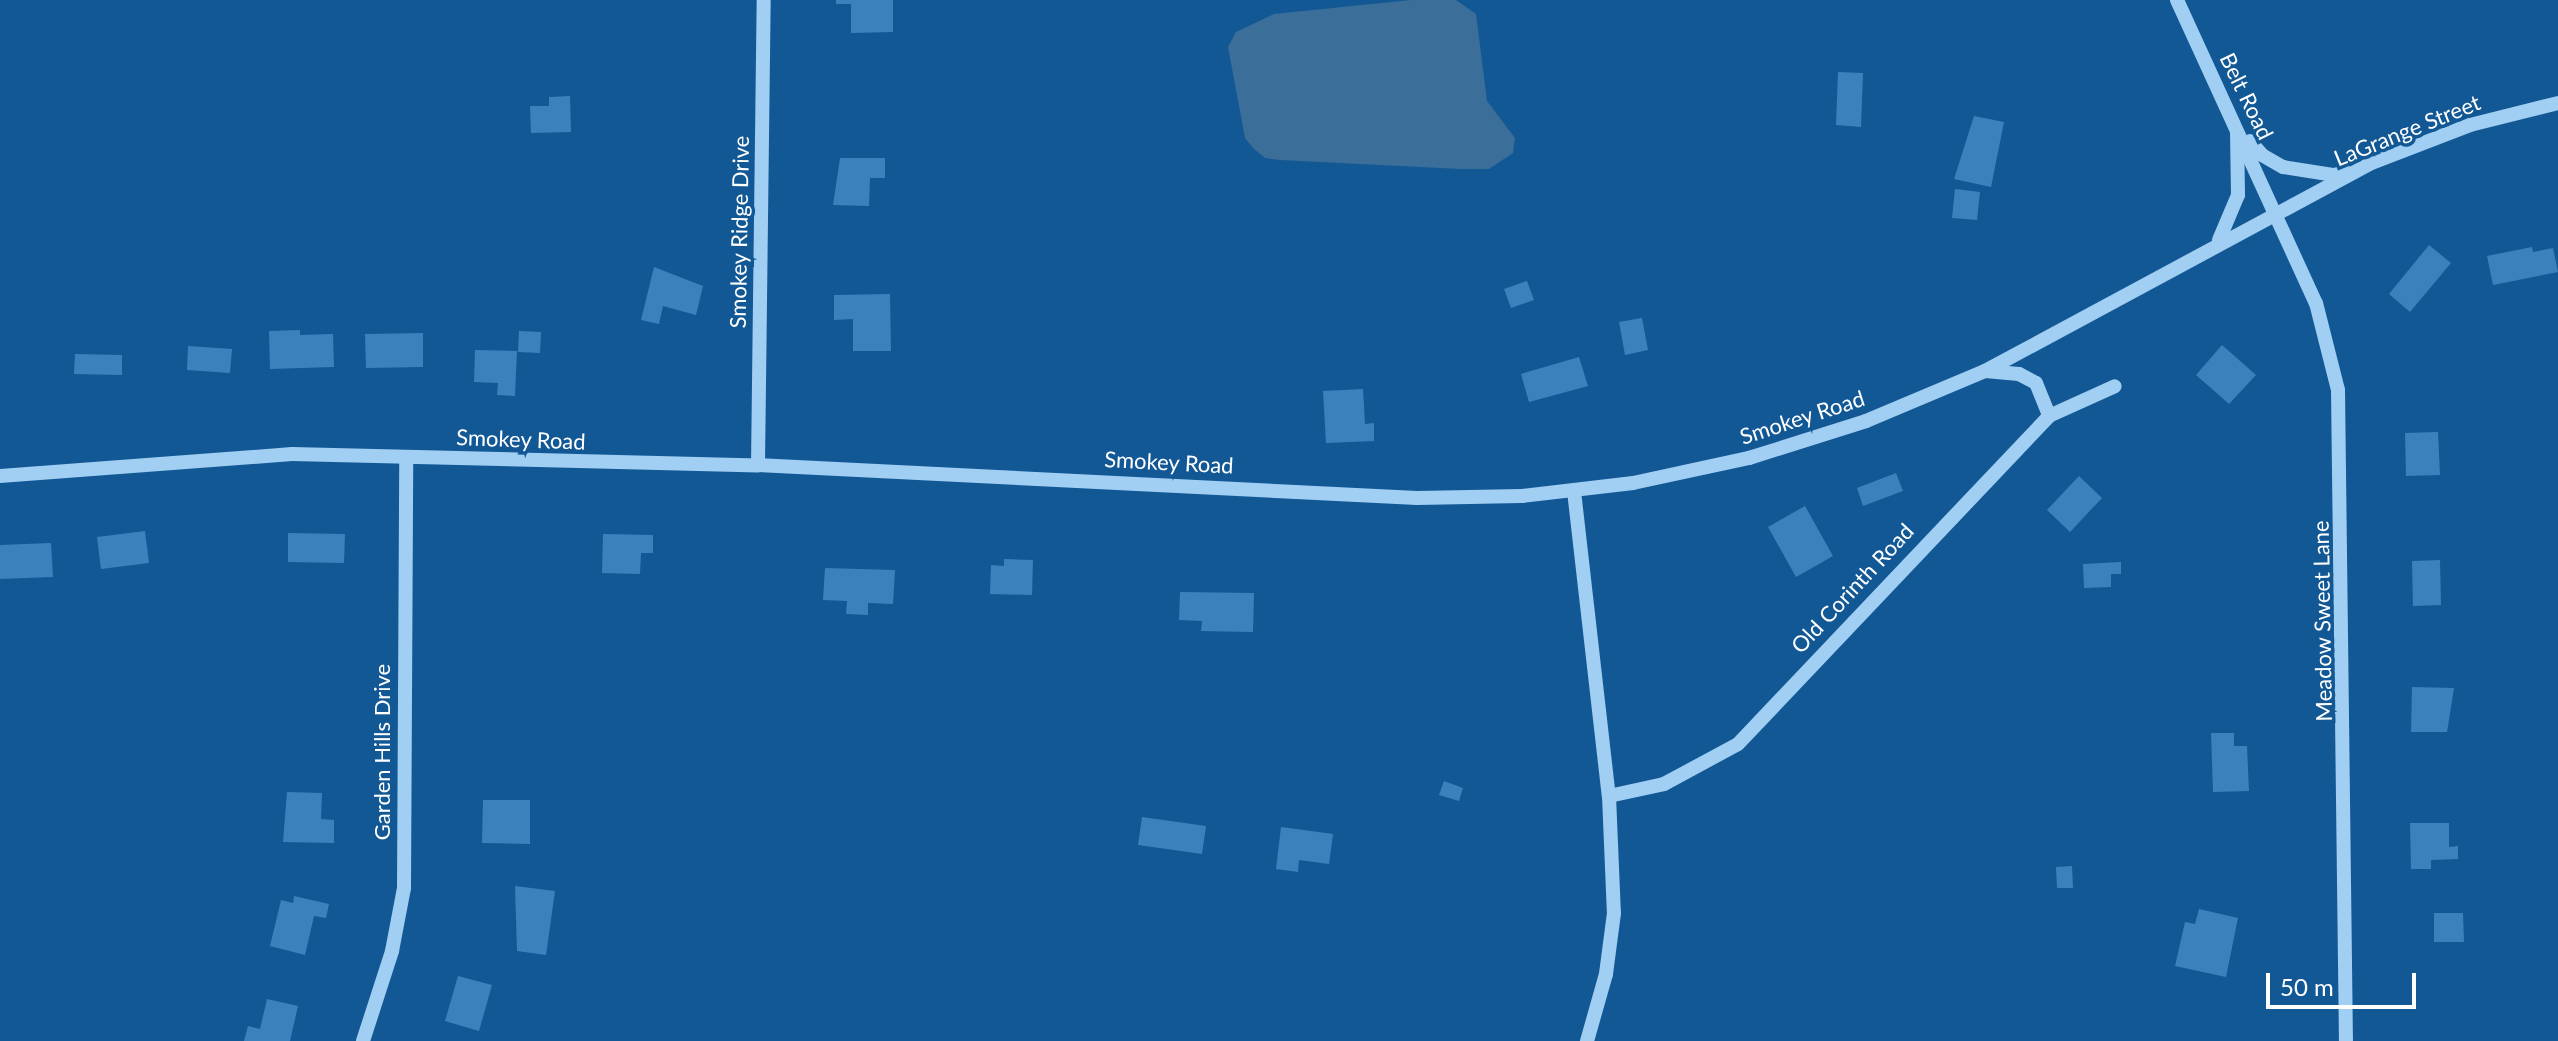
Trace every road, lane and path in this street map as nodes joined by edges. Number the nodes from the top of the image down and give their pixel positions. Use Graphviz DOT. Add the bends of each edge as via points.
graph roads {
  1 [pos="764,0"];
  2 [pos="2177,0"];
  3 [pos="2558,103"];
  4 [pos="2237,125"];
  5 [pos="2362,168"];
  6 [pos="2277,211"];
  7 [pos="2218,241"];
  8 [pos="1985,371"];
  9 [pos="2115,386"];
  10 [pos="2049,416"];
  11 [pos="406,457"];
  12 [pos="758,465"];
  13 [pos="0,476"];
  14 [pos="1574,491"];
  15 [pos="1609,796"];
  16 [pos="363,1041"];
  17 [pos="1587,1041"];
  18 [pos="2346,1041"];
  1 -- 12 [label="street, Smokey Ridge Drive"];
  2 -- 4 [label="street, Belt Road"];
  3 -- 5 [label="street, LaGrange Street" via="2470,125"];
  4 -- 5 [label="street" via="2262,155 2283,167 2334,175"];
  4 -- 6 [label="street, Belt Road"];
  4 -- 7 [label="street" via="2238,195"];
  5 -- 6 [label="street, LaGrange Street"];
  6 -- 7 [label="street, Smokey Road"];
  6 -- 18 [label="street, Meadow Sweet Lane" via="2325,332 2340,412"];
  7 -- 8 [label="street, Smokey Road"];
  8 -- 10 [label="street" via="2019,374 2036,383"];
  8 -- 14 [label="street, Smokey Road" via="1866,421 1749,458"];
  9 -- 10 [label="street, Old Corinth Road"];
  10 -- 15 [label="street, Old Corinth Road" via="1738,744 1664,784"];
  11 -- 12 [label="street, Smokey Road"];
  11 -- 13 [label="street, Smokey Road" via="220,457"];
  11 -- 16 [label="street, Garden Hills Drive" via="404,888 392,951"];
  12 -- 14 [label="street, Smokey Road" via="1417,498"];
  14 -- 15 [label="street"];
  15 -- 17 [label="street" via="1614,913 1606,974"];
}
